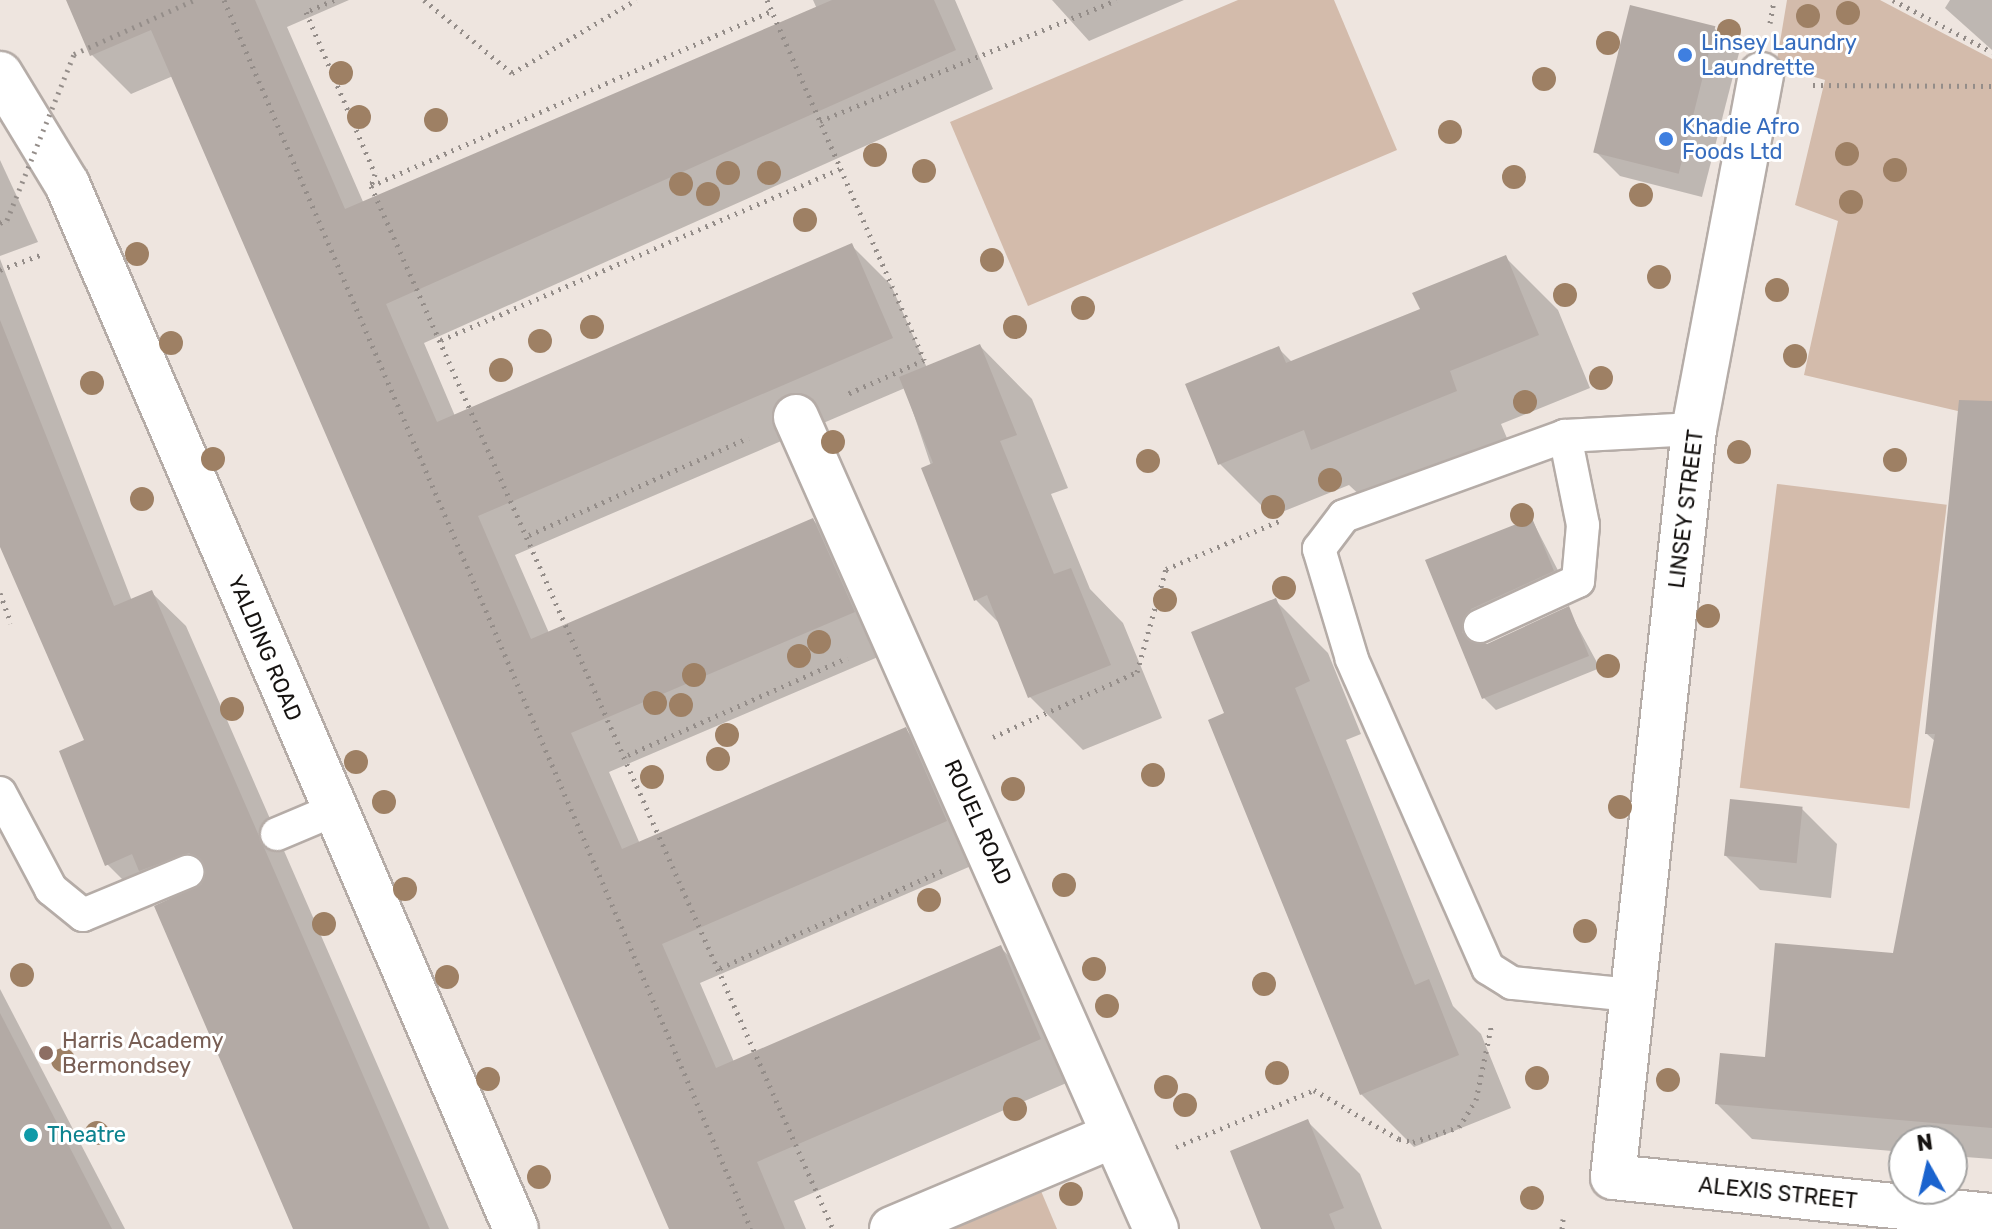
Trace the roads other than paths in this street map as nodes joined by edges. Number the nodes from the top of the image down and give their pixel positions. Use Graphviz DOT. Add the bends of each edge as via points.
graph roads {
  1 [pos="0,74"];
  2 [pos="1761,75"];
  3 [pos="796,417"];
  4 [pos="1694,429"];
  5 [pos="1565,436"];
  6 [pos="1480,626"];
  7 [pos="0,793"];
  8 [pos="334,810"];
  9 [pos="277,834"];
  10 [pos="187,872"];
  11 [pos="1631,995"];
  12 [pos="1114,1135"];
  13 [pos="1613,1177"];
  14 [pos="1992,1216"];
  15 [pos="516,1229"];
  16 [pos="892,1229"];
  17 [pos="1156,1229"];
  1 -- 8 [label="street, YALDING ROAD" via="67,184"];
  2 -- 4 [label="street, LINSEY STREET"];
  3 -- 12 [label="street, ROUEL ROAD"];
  4 -- 5 [label="lane"];
  4 -- 11 [label="street, LINSEY STREET"];
  5 -- 6 [label="lane" via="1583,525 1578,581"];
  5 -- 11 [label="lane" via="1344,516 1319,549 1352,659 1384,719 1455,906 1488,968 1512,983"];
  7 -- 10 [label="lane" via="51,889 83,915"];
  8 -- 9 [label="lane"];
  8 -- 15 [label="street, YALDING ROAD"];
  11 -- 13 [label="street, LINSEY STREET"];
  12 -- 16 [label="street"];
  12 -- 17 [label="street, ROUEL ROAD"];
  13 -- 14 [label="street, ALEXIS STREET"];
}
